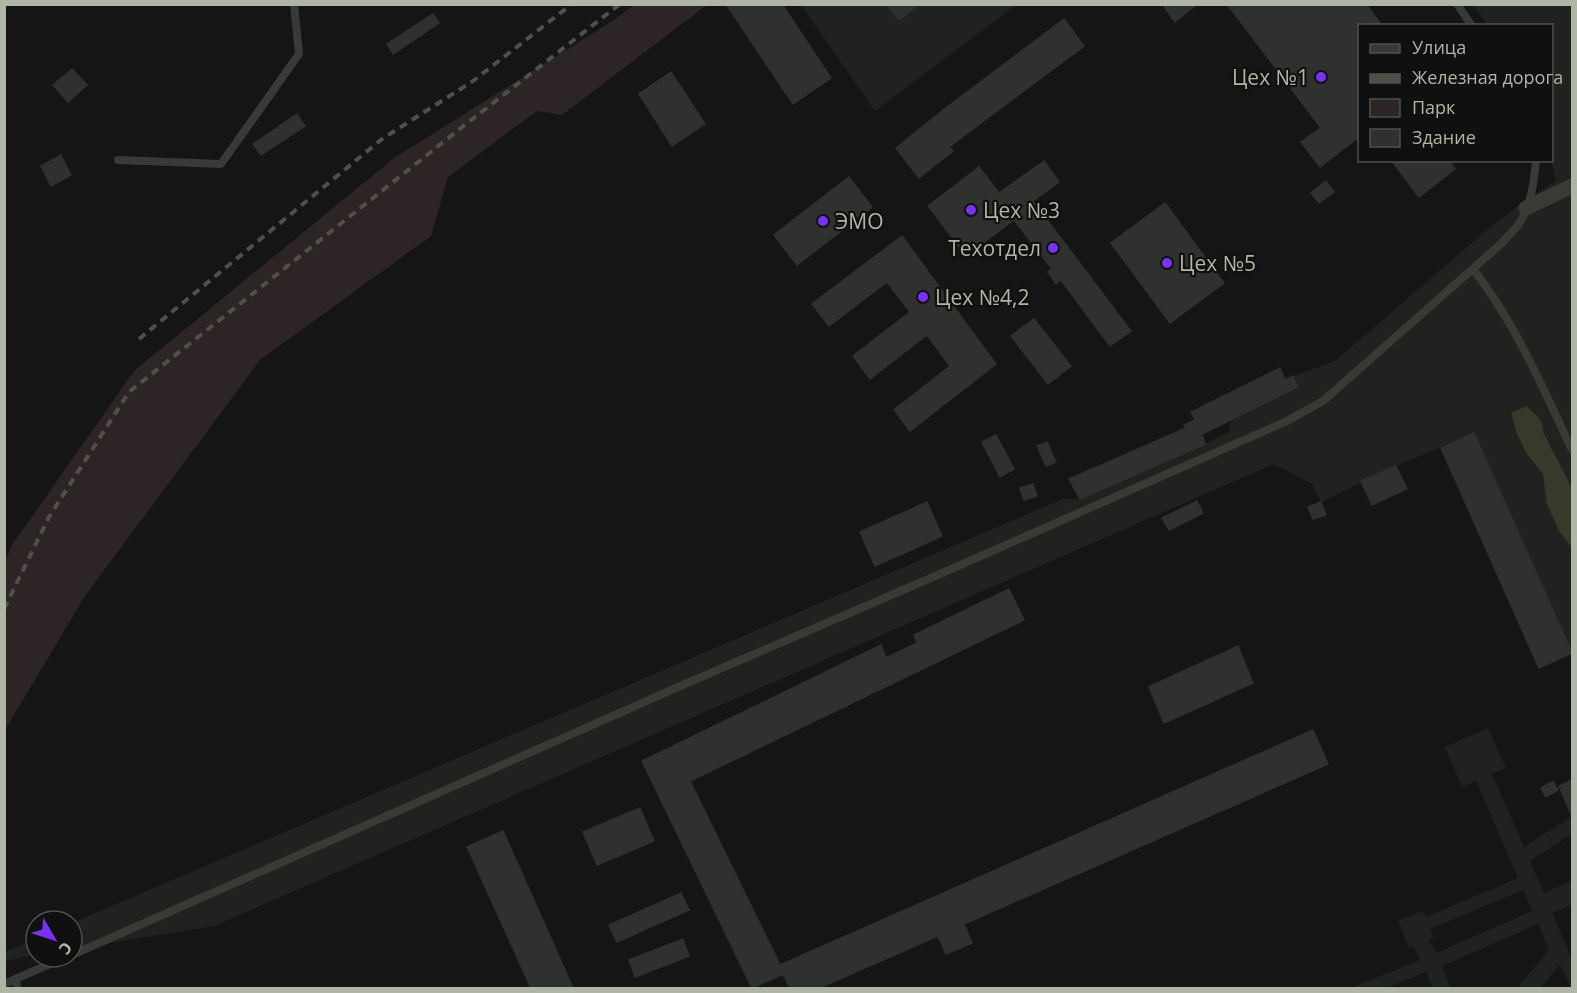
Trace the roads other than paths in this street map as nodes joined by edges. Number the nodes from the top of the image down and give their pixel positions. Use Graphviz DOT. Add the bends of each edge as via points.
graph roads {
  1 [pos="294,4"];
  2 [pos="1456,4"];
  3 [pos="1471,24"];
  4 [pos="118,160"];
  5 [pos="1536,162"];
  6 [pos="1572,186"];
  7 [pos="1526,208"];
  8 [pos="1473,269"];
  9 [pos="1572,450"];
  10 [pos="84,949"];
  11 [pos="39,969"];
  12 [pos="16,979"];
  13 [pos="4,984"];
  14 [pos="18,988"];
  1 -- 4 [label="lane" via="299,54 221,164"];
  2 -- 3 [label="lane"];
  5 -- 7 [label="lane" via="1533,190"];
  6 -- 7 [label="street"];
  7 -- 8 [label="lane" via="1519,224"];
  8 -- 9 [label="lane" via="1509,322"];
  8 -- 10 [label="lane" via="1323,401 1285,422"];
  11 -- 12 [label="lane"];
  12 -- 13 [label="lane"];
  12 -- 14 [label="lane"];
}
